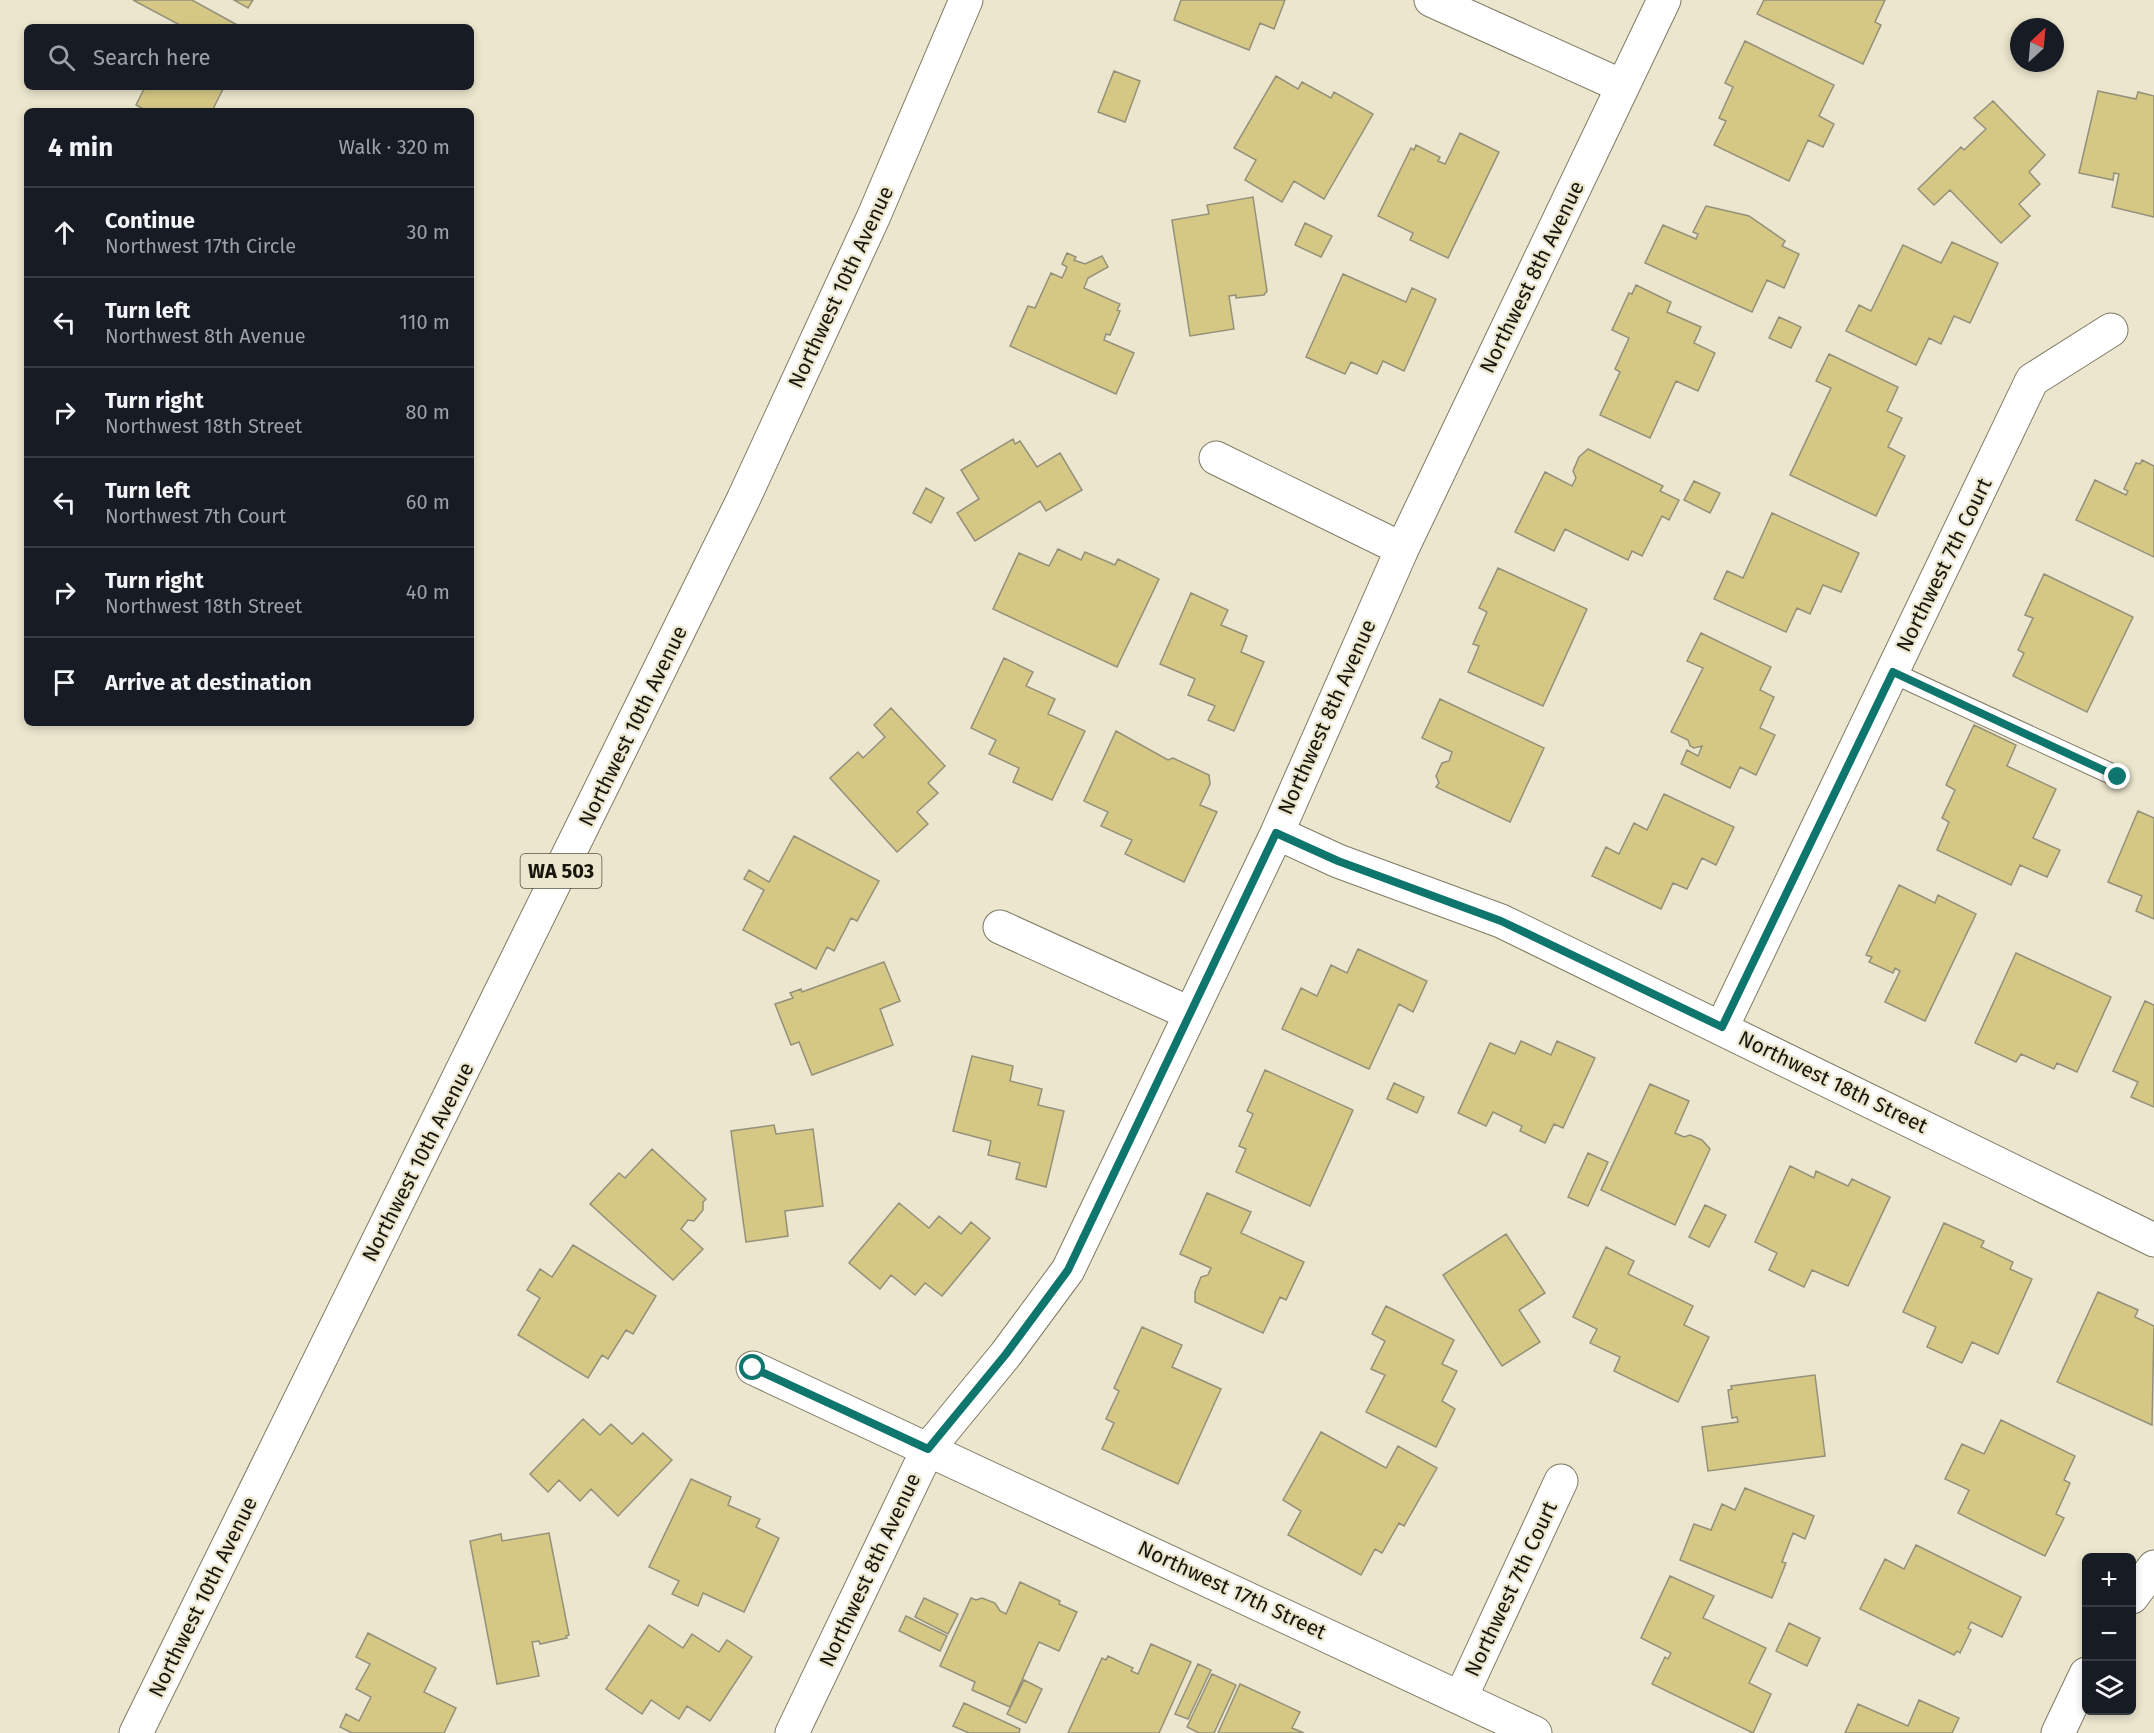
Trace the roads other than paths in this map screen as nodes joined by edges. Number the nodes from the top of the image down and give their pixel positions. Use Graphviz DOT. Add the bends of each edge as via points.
graph roads {
  1 [pos="966,0"];
  2 [pos="1431,0"];
  3 [pos="1664,0"];
  4 [pos="1622,86"];
  5 [pos="2111,330"];
  6 [pos="1216,458"];
  7 [pos="1402,549"];
  8 [pos="1893,672"];
  9 [pos="2118,777"];
  10 [pos="1276,833"];
  11 [pos="1000,927"];
  12 [pos="1189,1013"];
  13 [pos="1722,1027"];
  14 [pos="2154,1240"];
  15 [pos="753,1368"];
  16 [pos="928,1449"];
  17 [pos="1561,1481"];
  18 [pos="2154,1567"];
  19 [pos="2136,1592"];
  20 [pos="2082,1682"];
  21 [pos="1461,1697"];
  22 [pos="136,1733"];
  23 [pos="792,1733"];
  24 [pos="1535,1733"];
  25 [pos="2058,1733"];
  1 -- 22 [label="street, Northwest 10th Avenue / WA 503" via="873,218 743,500"];
  2 -- 4 [label="street"];
  3 -- 4 [label="street, Northwest 8th Avenue"];
  4 -- 7 [label="street, Northwest 8th Avenue"];
  5 -- 8 [label="street, Northwest 7th Court" via="2032,381"];
  6 -- 7 [label="street"];
  7 -- 10 [label="street, Northwest 8th Avenue"];
  8 -- 9 [label="lane"];
  8 -- 13 [label="street, Northwest 7th Court"];
  10 -- 12 [label="street, Northwest 8th Avenue"];
  10 -- 13 [label="street, Northwest 18th Street" via="1338,861 1501,921"];
  11 -- 12 [label="street"];
  12 -- 16 [label="street, Northwest 8th Avenue" via="1068,1270"];
  13 -- 14 [label="street, Northwest 18th Street"];
  15 -- 16 [label="street, Northwest 17th Street"];
  16 -- 21 [label="street, Northwest 17th Street"];
  16 -- 23 [label="street, Northwest 8th Avenue"];
  17 -- 21 [label="street, Northwest 7th Court"];
  18 -- 19 [label="street"];
  20 -- 25 [label="street"];
  21 -- 24 [label="street, Northwest 17th Street"];
}
